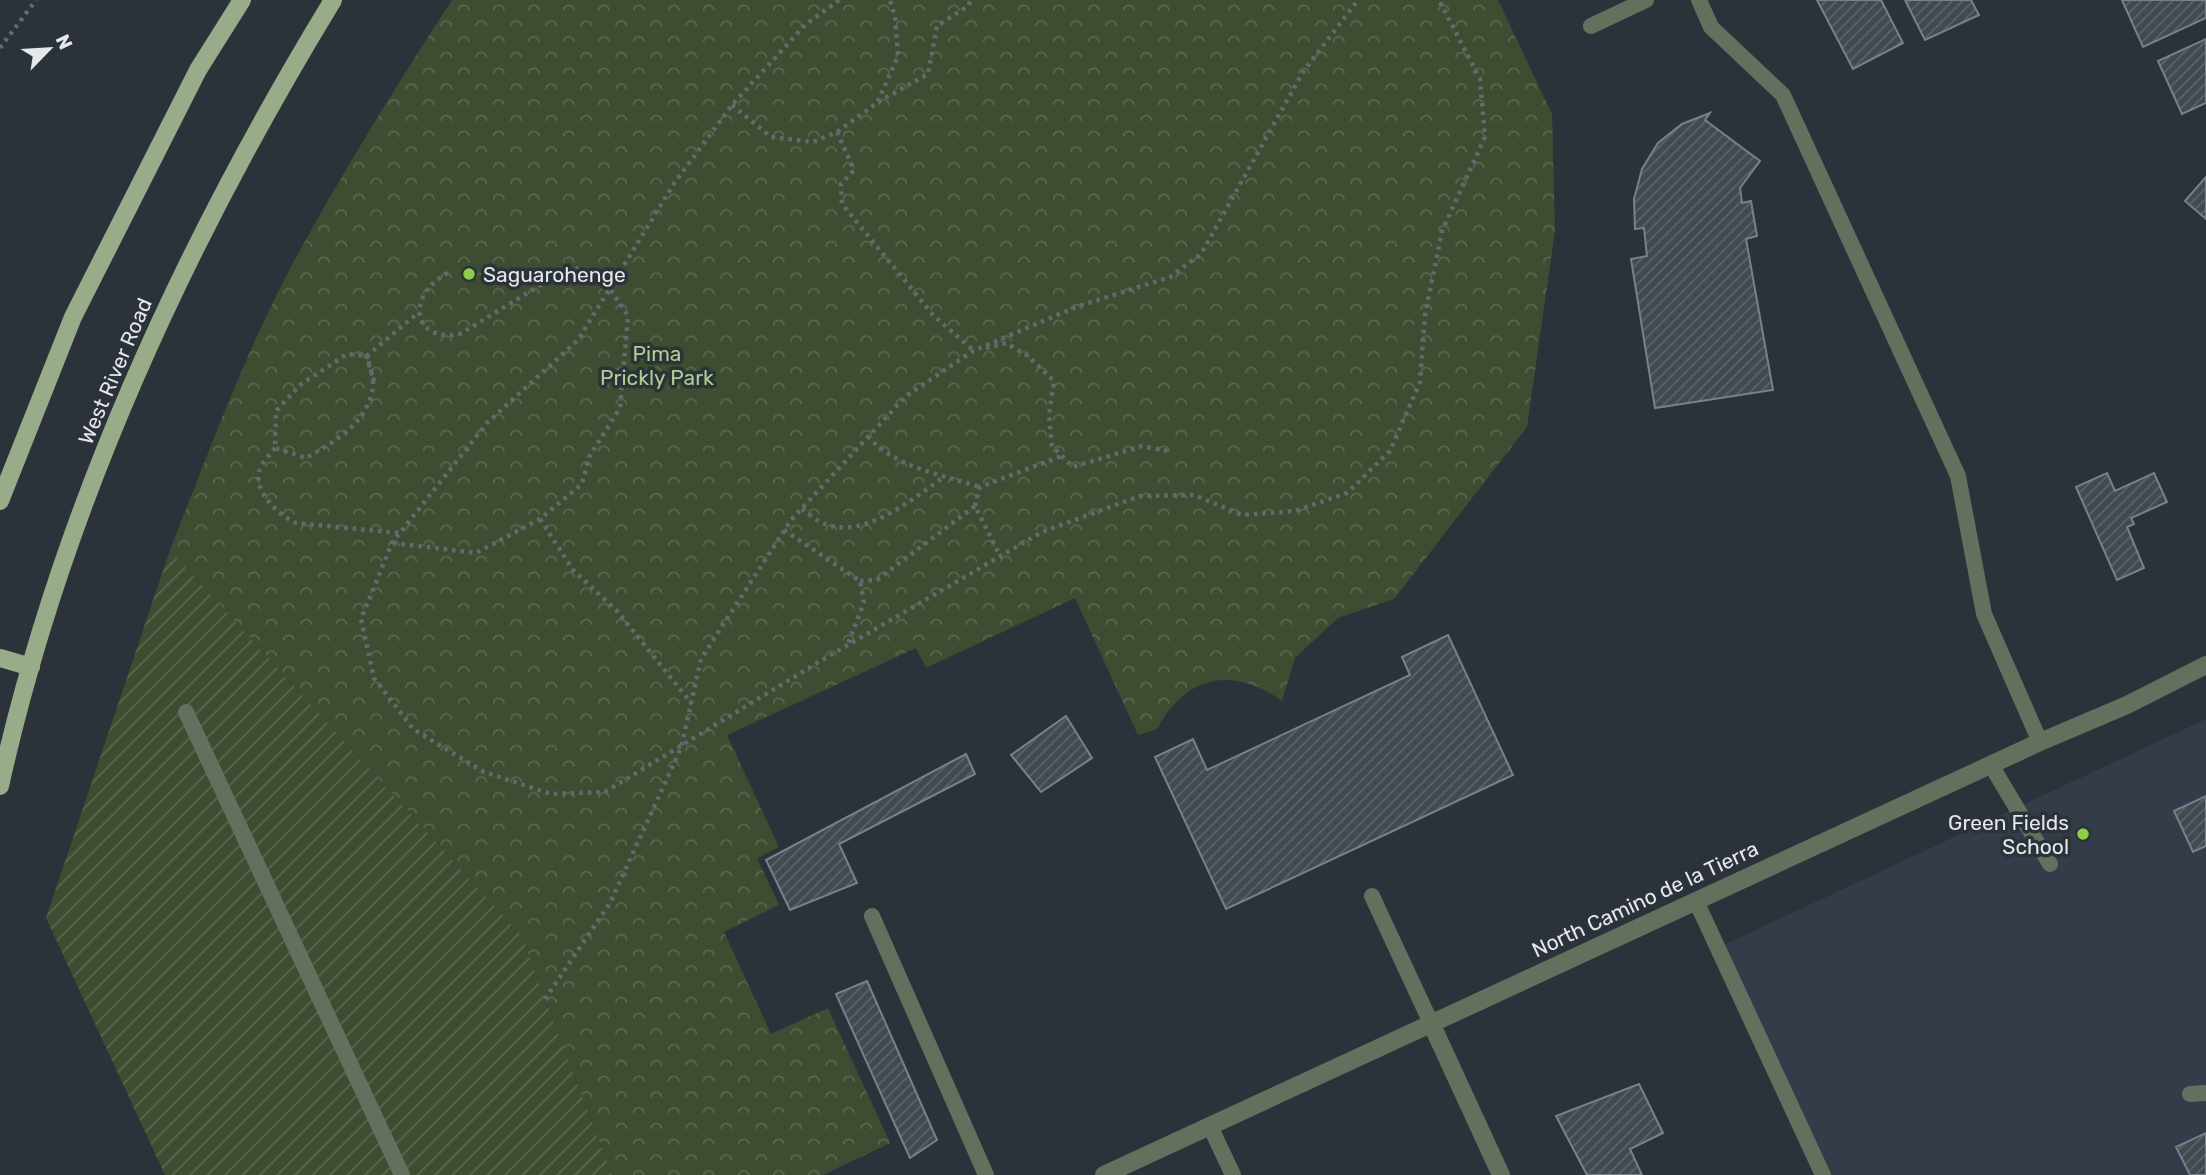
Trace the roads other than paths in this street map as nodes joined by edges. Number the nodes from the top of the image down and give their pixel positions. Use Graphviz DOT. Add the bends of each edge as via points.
graph roads {
  1 [pos="242,0"];
  2 [pos="333,0"];
  3 [pos="1646,0"];
  4 [pos="1699,0"];
  5 [pos="1591,26"];
  6 [pos="0,501"];
  7 [pos="0,658"];
  8 [pos="2206,665"];
  9 [pos="31,667"];
  10 [pos="186,712"];
  11 [pos="2040,742"];
  12 [pos="1991,765"];
  13 [pos="0,786"];
  14 [pos="2050,864"];
  15 [pos="1372,896"];
  16 [pos="1696,901"];
  17 [pos="872,916"];
  18 [pos="1431,1023"];
  19 [pos="1210,1126"];
  20 [pos="402,1175"];
  21 [pos="986,1175"];
  22 [pos="1104,1175"];
  23 [pos="1233,1175"];
  24 [pos="1501,1175"];
  25 [pos="1823,1175"];
  1 -- 6 [label="main road" via="198,70 73,317"];
  2 -- 9 [label="main road, West River Road" via="269,105 157,324 74,527"];
  3 -- 5 [label="lane"];
  4 -- 11 [label="lane" via="1712,27 1783,95 1958,476 1984,614"];
  7 -- 9 [label="main road"];
  8 -- 11 [label="street, North Camino de la Tierra"];
  9 -- 13 [label="main road, West River Road"];
  10 -- 20 [label="lane"];
  11 -- 12 [label="street, North Camino de la Tierra"];
  12 -- 14 [label="lane"];
  12 -- 16 [label="street, North Camino de la Tierra"];
  15 -- 18 [label="lane"];
  16 -- 18 [label="street, North Camino de la Tierra"];
  16 -- 25 [label="lane"];
  17 -- 21 [label="lane"];
  18 -- 19 [label="street, North Camino de la Tierra"];
  18 -- 24 [label="street"];
  19 -- 22 [label="street, North Camino de la Tierra"];
  19 -- 23 [label="lane"];
}
